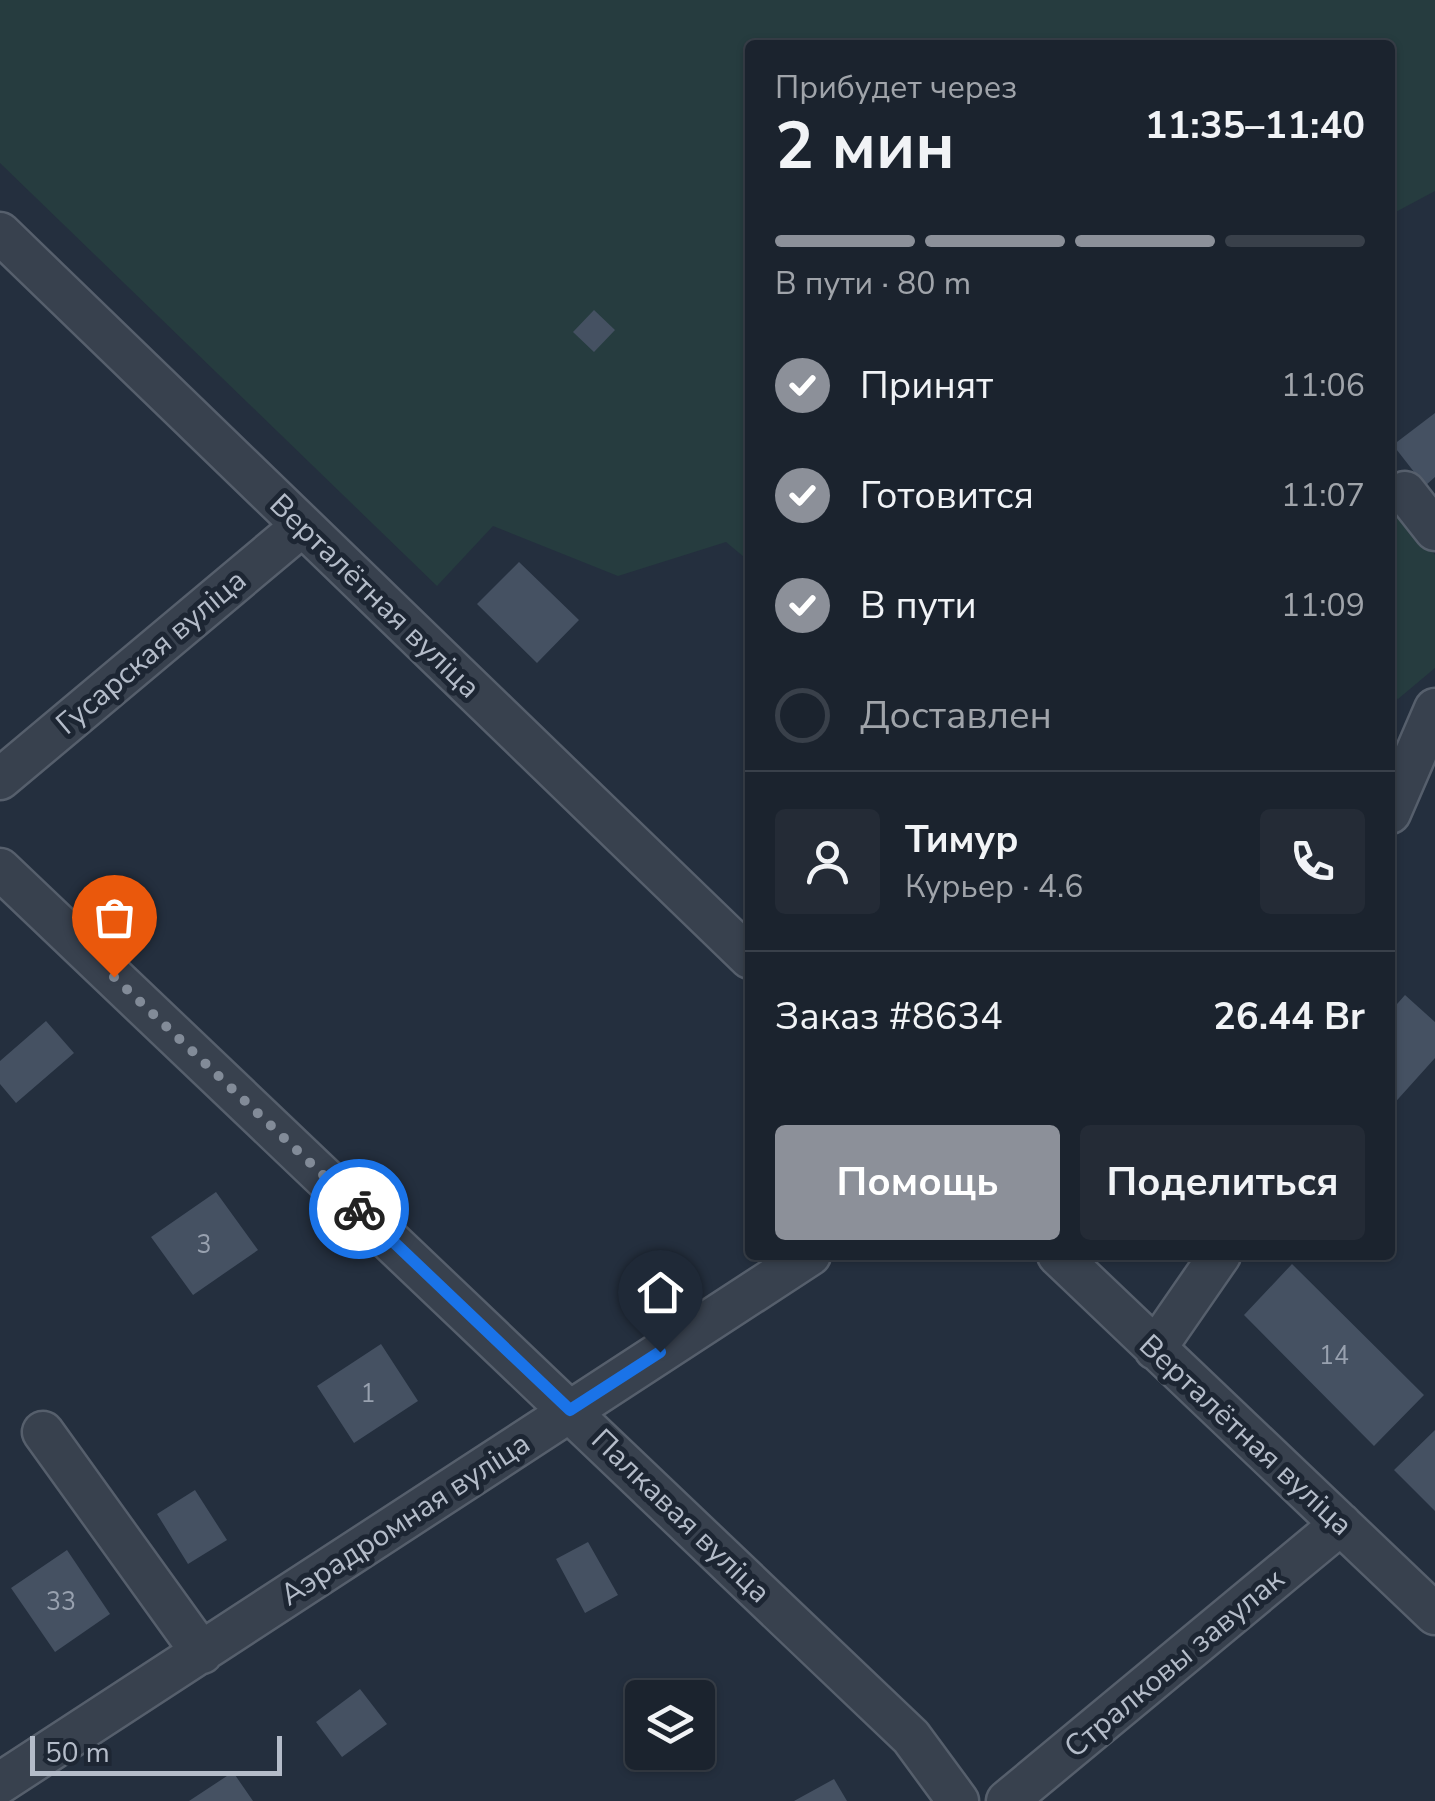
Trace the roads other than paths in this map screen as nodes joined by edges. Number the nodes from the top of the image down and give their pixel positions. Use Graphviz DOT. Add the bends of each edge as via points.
graph roads {
  1 [pos="0,233"];
  2 [pos="1405,492"];
  3 [pos="302,526"];
  4 [pos="1435,530"];
  5 [pos="1435,709"];
  6 [pos="0,779"];
  7 [pos="1395,801"];
  8 [pos="0,869"];
  9 [pos="745,953"];
  10 [pos="802,1260"];
  11 [pos="1063,1260"];
  12 [pos="1217,1260"];
  13 [pos="1156,1349"];
  14 [pos="570,1410"];
  15 [pos="43,1432"];
  16 [pos="1341,1524"];
  17 [pos="1435,1614"];
  18 [pos="202,1653"];
  19 [pos="0,1782"];
  20 [pos="958,1801"];
  21 [pos="1007,1801"];
  1 -- 3 [label="street, Верталётная вуліца"];
  2 -- 4 [label="street"];
  3 -- 6 [label="street, Гусарская вуліца"];
  3 -- 9 [label="street, Верталётная вуліца"];
  5 -- 7 [label="street"];
  8 -- 14 [label="street, Палкавая вуліца"];
  10 -- 14 [label="street, Аэрадромная вуліца"];
  11 -- 13 [label="street, Верталётная вуліца"];
  12 -- 13 [label="street"];
  13 -- 16 [label="street, Верталётная вуліца"];
  14 -- 18 [label="street, Аэрадромная вуліца"];
  14 -- 20 [label="street, Палкавая вуліца" via="911,1737"];
  15 -- 18 [label="street"];
  16 -- 17 [label="street, Верталётная вуліца"];
  16 -- 21 [label="street, Стралковы завулак"];
  18 -- 19 [label="street, Аэрадромная вуліца"];
}
